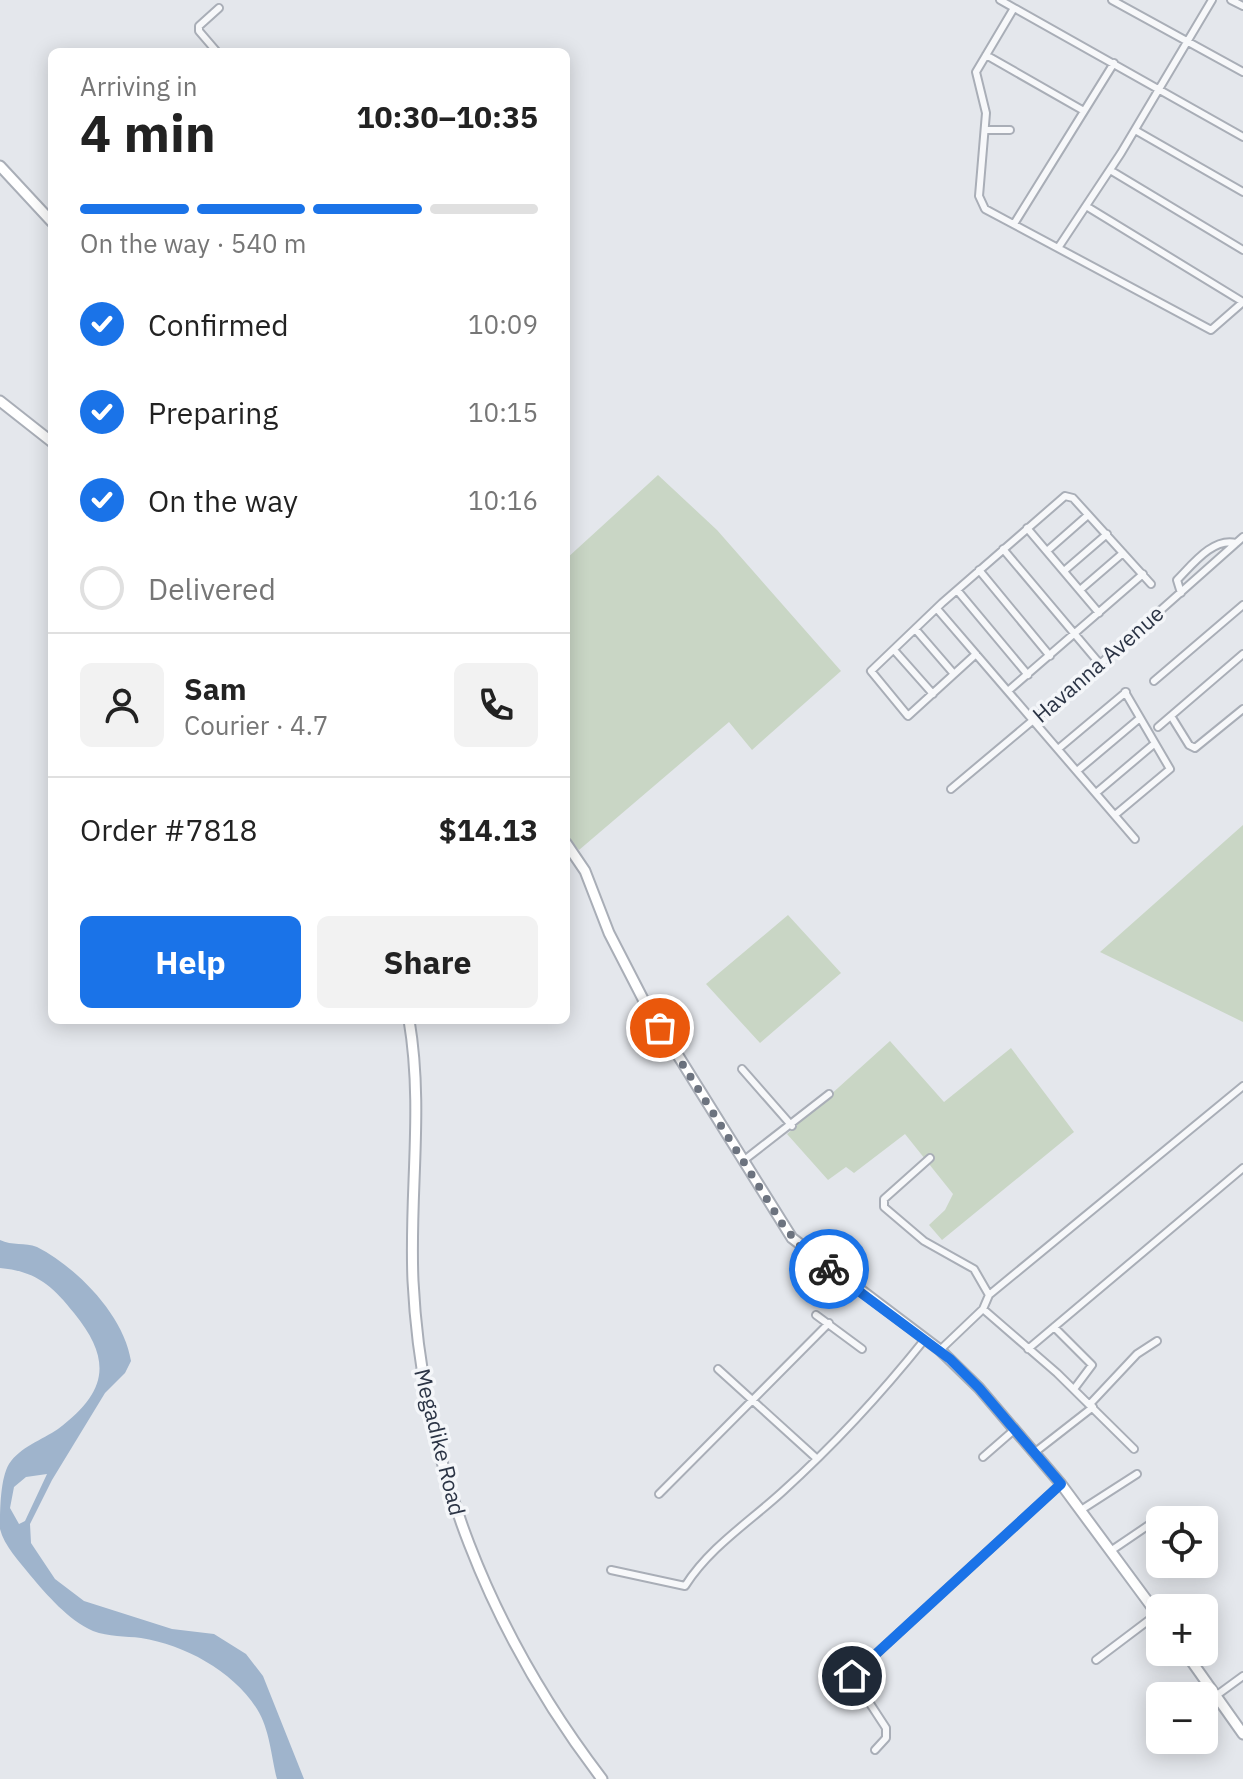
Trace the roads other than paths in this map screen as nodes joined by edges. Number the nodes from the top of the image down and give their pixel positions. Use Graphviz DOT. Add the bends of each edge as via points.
graph roads {
  1 [pos="1000,0"];
  2 [pos="1112,0"];
  3 [pos="1135,0"];
  4 [pos="1212,0"];
  5 [pos="1231,0"];
  6 [pos="1243,6"];
  7 [pos="219,8"];
  8 [pos="1014,8"];
  9 [pos="1128,9"];
  10 [pos="1186,41"];
  11 [pos="214,48"];
  12 [pos="986,55"];
  13 [pos="1114,63"];
  14 [pos="1243,72"];
  15 [pos="1159,89"];
  16 [pos="1084,111"];
  17 [pos="987,130"];
  18 [pos="1010,130"];
  19 [pos="1135,130"];
  20 [pos="1243,137"];
  21 [pos="0,166"];
  22 [pos="1110,170"];
  23 [pos="1243,192"];
  24 [pos="1086,206"];
  25 [pos="48,218"];
  26 [pos="1014,224"];
  27 [pos="1058,248"];
  28 [pos="1243,250"];
  29 [pos="0,401"];
  30 [pos="48,439"];
  31 [pos="1088,515"];
  32 [pos="1027,528"];
  33 [pos="1107,534"];
  34 [pos="1243,537"];
  35 [pos="1236,543"];
  36 [pos="1003,549"];
  37 [pos="1047,551"];
  38 [pos="1123,553"];
  39 [pos="979,570"];
  40 [pos="1064,571"];
  41 [pos="1143,574"];
  42 [pos="1151,584"];
  43 [pos="957,590"];
  44 [pos="1080,590"];
  45 [pos="1181,593"];
  46 [pos="1243,605"];
  47 [pos="938,610"];
  48 [pos="1099,613"];
  49 [pos="916,630"];
  50 [pos="1074,633"];
  51 [pos="894,650"];
  52 [pos="976,654"];
  53 [pos="1243,654"];
  54 [pos="1050,656"];
  55 [pos="1100,664"];
  56 [pos="954,674"];
  57 [pos="1028,675"];
  58 [pos="1154,681"];
  59 [pos="1008,691"];
  60 [pos="933,694"];
  61 [pos="1243,709"];
  62 [pos="1171,716"];
  63 [pos="1140,718"];
  64 [pos="1032,721"];
  65 [pos="1158,727"];
  66 [pos="1154,744"];
  67 [pos="1058,749"];
  68 [pos="1077,771"];
  69 [pos="951,789"];
  70 [pos="1096,793"];
  71 [pos="1115,815"];
  72 [pos="1135,839"];
  73 [pos="570,849"];
  74 [pos="409,1024"];
  75 [pos="742,1069"];
  76 [pos="1243,1086"];
  77 [pos="829,1094"];
  78 [pos="792,1126"];
  79 [pos="930,1158"];
  80 [pos="742,1161"];
  81 [pos="1243,1168"];
  82 [pos="989,1295"];
  83 [pos="983,1309"];
  84 [pos="816,1315"];
  85 [pos="829,1323"];
  86 [pos="1054,1327"];
  87 [pos="925,1339"];
  88 [pos="1157,1341"];
  89 [pos="862,1349"];
  90 [pos="1028,1349"];
  91 [pos="940,1350"];
  92 [pos="718,1369"];
  93 [pos="1074,1389"];
  94 [pos="752,1400"];
  95 [pos="1091,1406"];
  96 [pos="1014,1430"];
  97 [pos="1134,1449"];
  98 [pos="1034,1453"];
  99 [pos="815,1457"];
  100 [pos="983,1457"];
  101 [pos="1137,1474"];
  102 [pos="1061,1484"];
  103 [pos="659,1494"];
  104 [pos="1081,1510"];
  105 [pos="1146,1527"];
  106 [pos="1112,1550"];
  107 [pos="611,1570"];
  108 [pos="1146,1599"];
  109 [pos="1146,1625"];
  110 [pos="1096,1660"];
  111 [pos="1243,1676"];
  112 [pos="1218,1694"];
  113 [pos="1218,1696"];
  114 [pos="1243,1734"];
  115 [pos="875,1750"];
  116 [pos="602,1779"];
  1 -- 8 [label="street"];
  2 -- 9 [label="street"];
  3 -- 9 [label="street"];
  4 -- 10 [label="street"];
  5 -- 6 [label="street"];
  7 -- 11 [label="street" via="199,26"];
  8 -- 12 [label="street"];
  8 -- 13 [label="street"];
  9 -- 10 [label="street"];
  10 -- 14 [label="street"];
  10 -- 15 [label="street"];
  12 -- 16 [label="street"];
  12 -- 17 [label="street" via="976,72"];
  13 -- 15 [label="street"];
  13 -- 16 [label="street"];
  15 -- 19 [label="street"];
  15 -- 20 [label="street"];
  16 -- 26 [label="street"];
  17 -- 18 [label="street"];
  17 -- 26 [label="street" via="979,196 985,209"];
  19 -- 22 [label="street"];
  19 -- 23 [label="street"];
  21 -- 25 [label="street"];
  22 -- 24 [label="street"];
  22 -- 28 [label="street"];
  24 -- 27 [label="street"];
  24 -- 27 [label="street" via="1243,302 1211,330"];
  26 -- 27 [label="street"];
  29 -- 30 [label="street"];
  31 -- 32 [label="street" via="1065,496"];
  31 -- 33 [label="street"];
  31 -- 37 [label="street"];
  32 -- 36 [label="street"];
  32 -- 37 [label="street"];
  33 -- 38 [label="street"];
  33 -- 40 [label="street"];
  34 -- 35 [label="street, Havanna Avenue"];
  35 -- 45 [label="street, Havanna Avenue"];
  35 -- 45 [label="street" via="1214,545 1179,578"];
  36 -- 39 [label="street"];
  36 -- 50 [label="street"];
  37 -- 40 [label="street"];
  38 -- 41 [label="street"];
  38 -- 44 [label="street"];
  39 -- 43 [label="street"];
  39 -- 54 [label="street"];
  40 -- 44 [label="street"];
  41 -- 42 [label="street"];
  41 -- 48 [label="street"];
  43 -- 47 [label="street"];
  43 -- 57 [label="street"];
  44 -- 48 [label="street"];
  45 -- 55 [label="street, Havanna Avenue"];
  46 -- 58 [label="street"];
  47 -- 49 [label="street"];
  47 -- 52 [label="street"];
  48 -- 50 [label="street"];
  49 -- 51 [label="street"];
  49 -- 56 [label="street"];
  50 -- 54 [label="street"];
  50 -- 55 [label="street"];
  51 -- 60 [label="street"];
  51 -- 60 [label="street" via="871,671 908,716"];
  52 -- 56 [label="street"];
  52 -- 59 [label="street"];
  53 -- 62 [label="street"];
  54 -- 57 [label="street"];
  55 -- 64 [label="street, Havanna Avenue"];
  56 -- 60 [label="street"];
  57 -- 59 [label="street"];
  59 -- 64 [label="street"];
  61 -- 62 [label="street" via="1195,748"];
  62 -- 65 [label="street"];
  63 -- 66 [label="street"];
  63 -- 67 [label="street" via="1126,692"];
  63 -- 68 [label="street"];
  64 -- 67 [label="street"];
  64 -- 69 [label="street, Havanna Avenue"];
  66 -- 70 [label="street"];
  66 -- 71 [label="street" via="1170,769"];
  67 -- 68 [label="street"];
  68 -- 70 [label="street"];
  70 -- 71 [label="street"];
  71 -- 72 [label="street"];
  73 -- 80 [label="street" via="644,1001"];
  74 -- 116 [label="street, Megadike Road" via="418,1094 415,1313 434,1435 483,1582 545,1697"];
  75 -- 78 [label="street"];
  76 -- 82 [label="street"];
  77 -- 78 [label="street"];
  78 -- 80 [label="street"];
  79 -- 82 [label="street" via="883,1204 924,1241 974,1269"];
  80 -- 87 [label="street" via="803,1250"];
  81 -- 86 [label="street"];
  82 -- 83 [label="street"];
  83 -- 90 [label="street"];
  83 -- 91 [label="street"];
  84 -- 85 [label="street"];
  85 -- 89 [label="street"];
  85 -- 94 [label="street"];
  86 -- 90 [label="street"];
  86 -- 93 [label="street" via="1091,1363 1092,1369"];
  87 -- 91 [label="street"];
  87 -- 99 [label="street" via="878,1398"];
  88 -- 95 [label="street" via="1137,1354"];
  90 -- 93 [label="street"];
  91 -- 96 [label="street"];
  92 -- 94 [label="street"];
  93 -- 95 [label="street"];
  94 -- 99 [label="street"];
  94 -- 103 [label="street"];
  95 -- 97 [label="street"];
  95 -- 98 [label="street"];
  96 -- 98 [label="street"];
  96 -- 100 [label="street"];
  98 -- 102 [label="street"];
  99 -- 107 [label="street" via="708,1555 685,1586"];
  101 -- 104 [label="street"];
  102 -- 104 [label="street"];
  102 -- 115 [label="street" via="852,1676 886,1728 886,1738"];
  104 -- 106 [label="street"];
  105 -- 106 [label="street"];
  106 -- 108 [label="street"];
  109 -- 110 [label="street"];
  111 -- 112 [label="street"];
  113 -- 114 [label="street"];
}
